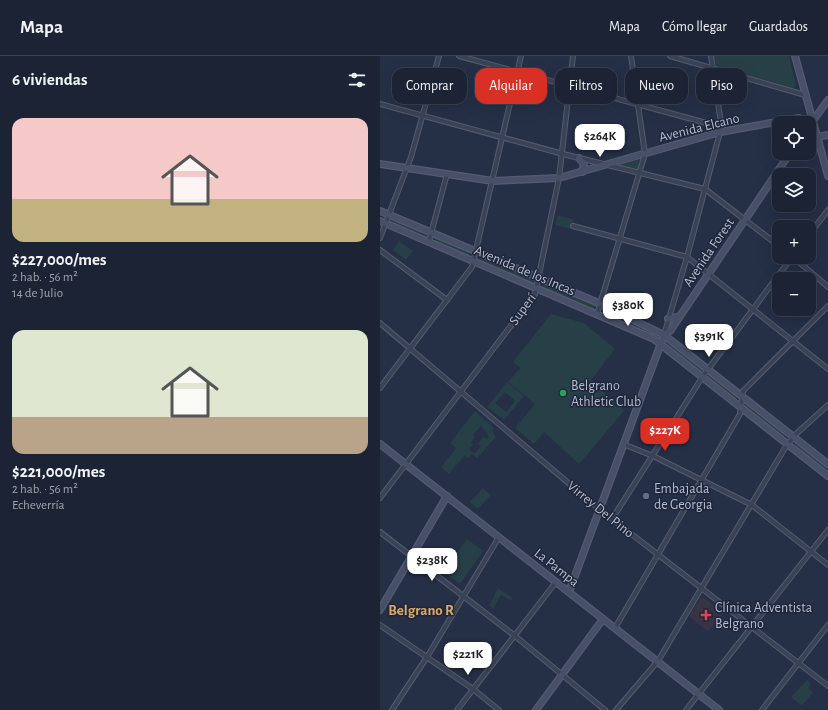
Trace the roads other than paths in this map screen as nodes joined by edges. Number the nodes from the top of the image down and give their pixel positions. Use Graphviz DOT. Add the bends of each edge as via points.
graph roads {
  1 [pos="439,56"];
  2 [pos="459,56"];
  3 [pos="521,56"];
  4 [pos="573,56"];
  5 [pos="631,56"];
  6 [pos="670,56"];
  7 [pos="711,56"];
  8 [pos="796,56"];
  9 [pos="506,68"];
  10 [pos="519,68"];
  11 [pos="572,68"];
  12 [pos="710,68"];
  13 [pos="713,68"];
  14 [pos="747,79"];
  15 [pos="806,95"];
  16 [pos="617,99"];
  17 [pos="828,100"];
  18 [pos="380,104"];
  19 [pos="510,104"];
  20 [pos="568,104"];
  21 [pos="718,104"];
  22 [pos="638,105"];
  23 [pos="422,115"];
  24 [pos="810,116"];
  25 [pos="816,117"];
  26 [pos="772,123"];
  27 [pos="720,132"];
  28 [pos="828,135"];
  29 [pos="817,137"];
  30 [pos="502,138"];
  31 [pos="563,154"];
  32 [pos="645,154"];
  33 [pos="579,158"];
  34 [pos="785,160"];
  35 [pos="380,164"];
  36 [pos="606,165"];
  37 [pos="407,168"];
  38 [pos="582,172"];
  39 [pos="640,173"];
  40 [pos="447,174"];
  41 [pos="828,176"];
  42 [pos="560,178"];
  43 [pos="493,182"];
  44 [pos="705,189"];
  45 [pos="828,210"];
  46 [pos="380,211"];
  47 [pos="389,215"];
  48 [pos="744,219"];
  49 [pos="383,222"];
  50 [pos="573,226"];
  51 [pos="816,226"];
  52 [pos="432,232"];
  53 [pos="380,238"];
  54 [pos="620,240"];
  55 [pos="429,241"];
  56 [pos="772,241"];
  57 [pos="380,250"];
  58 [pos="476,252"];
  59 [pos="687,257"];
  60 [pos="474,261"];
  61 [pos="788,264"];
  62 [pos="801,264"];
  63 [pos="708,273"];
  64 [pos="539,279"];
  65 [pos="828,286"];
  66 [pos="537,288"];
  67 [pos="447,300"];
  68 [pos="601,304"];
  69 [pos="828,306"];
  70 [pos="753,309"];
  71 [pos="597,314"];
  72 [pos="678,317"];
  73 [pos="668,319"];
  74 [pos="380,323"];
  75 [pos="664,335"];
  76 [pos="792,340"];
  77 [pos="660,343"];
  78 [pos="411,348"];
  79 [pos="709,369"];
  80 [pos="828,369"];
  81 [pos="703,376"];
  82 [pos="380,388"];
  83 [pos="460,391"];
  84 [pos="742,395"];
  85 [pos="828,405"];
  86 [pos="741,407"];
  87 [pos="793,437"];
  88 [pos="380,444"];
  89 [pos="623,444"];
  90 [pos="788,445"];
  91 [pos="653,456"];
  92 [pos="405,464"];
  93 [pos="828,464"];
  94 [pos="828,476"];
  95 [pos="701,480"];
  96 [pos="447,496"];
  97 [pos="380,498"];
  98 [pos="752,505"];
  99 [pos="599,509"];
  100 [pos="612,520"];
  101 [pos="828,530"];
  102 [pos="380,532"];
  103 [pos="500,537"];
  104 [pos="810,552"];
  105 [pos="659,554"];
  106 [pos="411,555"];
  107 [pos="828,565"];
  108 [pos="556,582"];
  109 [pos="702,588"];
  110 [pos="569,592"];
  111 [pos="463,596"];
  112 [pos="380,610"];
  113 [pos="604,619"];
  114 [pos="380,625"];
  115 [pos="828,625"];
  116 [pos="752,627"];
  117 [pos="615,628"];
  118 [pos="515,636"];
  119 [pos="427,657"];
  120 [pos="658,661"];
  121 [pos="798,663"];
  122 [pos="562,675"];
  123 [pos="828,686"];
  124 [pos="473,689"];
  125 [pos="699,693"];
  126 [pos="392,710"];
  127 [pos="457,710"];
  128 [pos="499,710"];
  129 [pos="536,710"];
  130 [pos="605,710"];
  131 [pos="616,710"];
  132 [pos="686,710"];
  133 [pos="719,710"];
  134 [pos="762,710"];
  1 -- 23 [label="street"];
  2 -- 9 [label="street"];
  3 -- 10 [label="street"];
  4 -- 11 [label="street, Superí"];
  5 -- 22 [label="street"];
  6 -- 12 [label="street"];
  7 -- 13 [label="street"];
  8 -- 15 [label="main road"];
  14 -- 15 [label="street"];
  15 -- 24 [label="main road"];
  16 -- 22 [label="street"];
  17 -- 25 [label="main road"];
  18 -- 23 [label="street"];
  19 -- 30 [label="street"];
  20 -- 31 [label="street, Superí"];
  21 -- 27 [label="street"];
  22 -- 27 [label="street" via="714,125"];
  22 -- 32 [label="street"];
  23 -- 30 [label="street"];
  23 -- 37 [label="street"];
  26 -- 27 [label="main road, Avenida Elcano"];
  27 -- 32 [label="main road, Avenida Elcano"];
  27 -- 44 [label="street"];
  28 -- 29 [label="main road"];
  29 -- 41 [label="main road"];
  30 -- 31 [label="street"];
  30 -- 43 [label="street"];
  31 -- 33 [label="street"];
  31 -- 42 [label="street, Superí"];
  32 -- 36 [label="main road, Avenida Elcano"];
  32 -- 39 [label="street"];
  33 -- 36 [label="street"];
  33 -- 38 [label="main road" via="584,164"];
  34 -- 48 [label="main road, Avenida Forest"];
  35 -- 37 [label="main road, Avenida Elcano"];
  36 -- 38 [label="main road, Avenida Elcano"];
  36 -- 39 [label="street"];
  37 -- 40 [label="main road, Avenida Elcano"];
  37 -- 47 [label="street"];
  38 -- 42 [label="main road, Avenida Elcano"];
  39 -- 44 [label="street"];
  39 -- 54 [label="street"];
  40 -- 43 [label="main road, Avenida Elcano"];
  40 -- 52 [label="street"];
  42 -- 43 [label="main road, Avenida Elcano"];
  42 -- 64 [label="street, Superí"];
  43 -- 58 [label="street"];
  44 -- 48 [label="street"];
  44 -- 59 [label="street"];
  45 -- 51 [label="street"];
  46 -- 47 [label="main road, Avenida de los Incas"];
  47 -- 49 [label="street"];
  47 -- 52 [label="main road, Avenida de los Incas"];
  48 -- 56 [label="street"];
  48 -- 63 [label="main road, Avenida Forest"];
  49 -- 53 [label="street"];
  49 -- 55 [label="main road, Avenida de los Incas"];
  50 -- 54 [label="street"];
  52 -- 55 [label="street"];
  52 -- 58 [label="main road, Avenida de los Incas"];
  54 -- 59 [label="street"];
  54 -- 68 [label="street"];
  55 -- 60 [label="main road, Avenida de los Incas"];
  57 -- 67 [label="street"];
  58 -- 60 [label="street"];
  58 -- 64 [label="main road, Avenida de los Incas"];
  59 -- 63 [label="street"];
  59 -- 73 [label="street"];
  60 -- 66 [label="main road, Avenida de los Incas"];
  60 -- 67 [label="street"];
  61 -- 70 [label="street"];
  62 -- 65 [label="street"];
  63 -- 70 [label="street"];
  63 -- 72 [label="main road, Avenida Forest"];
  64 -- 66 [label="street, Superí"];
  64 -- 68 [label="main road, Avenida de los Incas"];
  66 -- 71 [label="main road, Avenida de los Incas"];
  66 -- 83 [label="street, Superí"];
  67 -- 78 [label="street"];
  68 -- 71 [label="street"];
  68 -- 75 [label="main road, Avenida de los Incas"];
  69 -- 76 [label="street"];
  70 -- 76 [label="street"];
  70 -- 79 [label="street"];
  71 -- 77 [label="main road, Avenida de los Incas"];
  72 -- 73 [label="main road"];
  72 -- 75 [label="main road, Avenida Forest" via="670,331"];
  73 -- 75 [label="street"];
  74 -- 78 [label="street, Virrey Del Pino"];
  75 -- 77 [label="main road, Avenida Forest"];
  75 -- 79 [label="main road, Avenida de los Incas"];
  76 -- 80 [label="street"];
  76 -- 84 [label="street"];
  77 -- 81 [label="main road, Avenida de los Incas"];
  77 -- 89 [label="main road, Avenida Forest"];
  78 -- 82 [label="street"];
  78 -- 83 [label="street, Virrey Del Pino"];
  79 -- 81 [label="street"];
  79 -- 84 [label="main road, Avenida de los Incas"];
  81 -- 86 [label="main road, Avenida de los Incas"];
  81 -- 91 [label="street"];
  83 -- 92 [label="street, Superí"];
  83 -- 99 [label="street, Virrey Del Pino"];
  84 -- 86 [label="street"];
  84 -- 87 [label="main road, Avenida de los Incas"];
  85 -- 87 [label="street"];
  86 -- 90 [label="main road, Avenida de los Incas"];
  86 -- 95 [label="street" via="740,414"];
  87 -- 90 [label="street"];
  87 -- 93 [label="main road, Avenida de los Incas"];
  88 -- 92 [label="main road, La Pampa"];
  89 -- 91 [label="street"];
  89 -- 99 [label="main road, Avenida Forest"];
  90 -- 94 [label="main road, Avenida de los Incas"];
  90 -- 98 [label="street"];
  91 -- 95 [label="street"];
  91 -- 100 [label="street"];
  92 -- 96 [label="main road, La Pampa"];
  92 -- 97 [label="street, Superí"];
  95 -- 98 [label="street"];
  95 -- 105 [label="street"];
  96 -- 103 [label="main road, La Pampa"];
  96 -- 106 [label="main road"];
  98 -- 104 [label="street"];
  98 -- 109 [label="street"];
  99 -- 100 [label="street, Virrey Del Pino"];
  99 -- 110 [label="main road, Avenida Forest"];
  100 -- 105 [label="street, Virrey Del Pino"];
  101 -- 104 [label="street"];
  102 -- 106 [label="street"];
  103 -- 108 [label="main road, La Pampa"];
  103 -- 111 [label="street"];
  104 -- 107 [label="street"];
  104 -- 116 [label="street"];
  105 -- 109 [label="street, Virrey Del Pino"];
  105 -- 117 [label="street"];
  106 -- 111 [label="street"];
  106 -- 112 [label="main road"];
  108 -- 110 [label="main road, La Pampa"];
  108 -- 118 [label="street"];
  109 -- 116 [label="street, Virrey Del Pino"];
  109 -- 120 [label="street"];
  110 -- 113 [label="main road, La Pampa"];
  111 -- 118 [label="street"];
  111 -- 119 [label="street"];
  113 -- 117 [label="main road, La Pampa"];
  113 -- 122 [label="main road"];
  114 -- 119 [label="street"];
  115 -- 121 [label="street"];
  116 -- 121 [label="street, Virrey Del Pino"];
  116 -- 125 [label="street"];
  117 -- 120 [label="main road, La Pampa"];
  118 -- 122 [label="street"];
  118 -- 124 [label="street"];
  119 -- 124 [label="street"];
  119 -- 126 [label="street"];
  120 -- 125 [label="main road, La Pampa"];
  120 -- 131 [label="street"];
  121 -- 123 [label="street, Virrey Del Pino"];
  121 -- 134 [label="street"];
  122 -- 129 [label="main road"];
  122 -- 130 [label="street"];
  124 -- 127 [label="street"];
  124 -- 128 [label="street"];
  125 -- 132 [label="street"];
  125 -- 133 [label="main road, La Pampa"];
}
